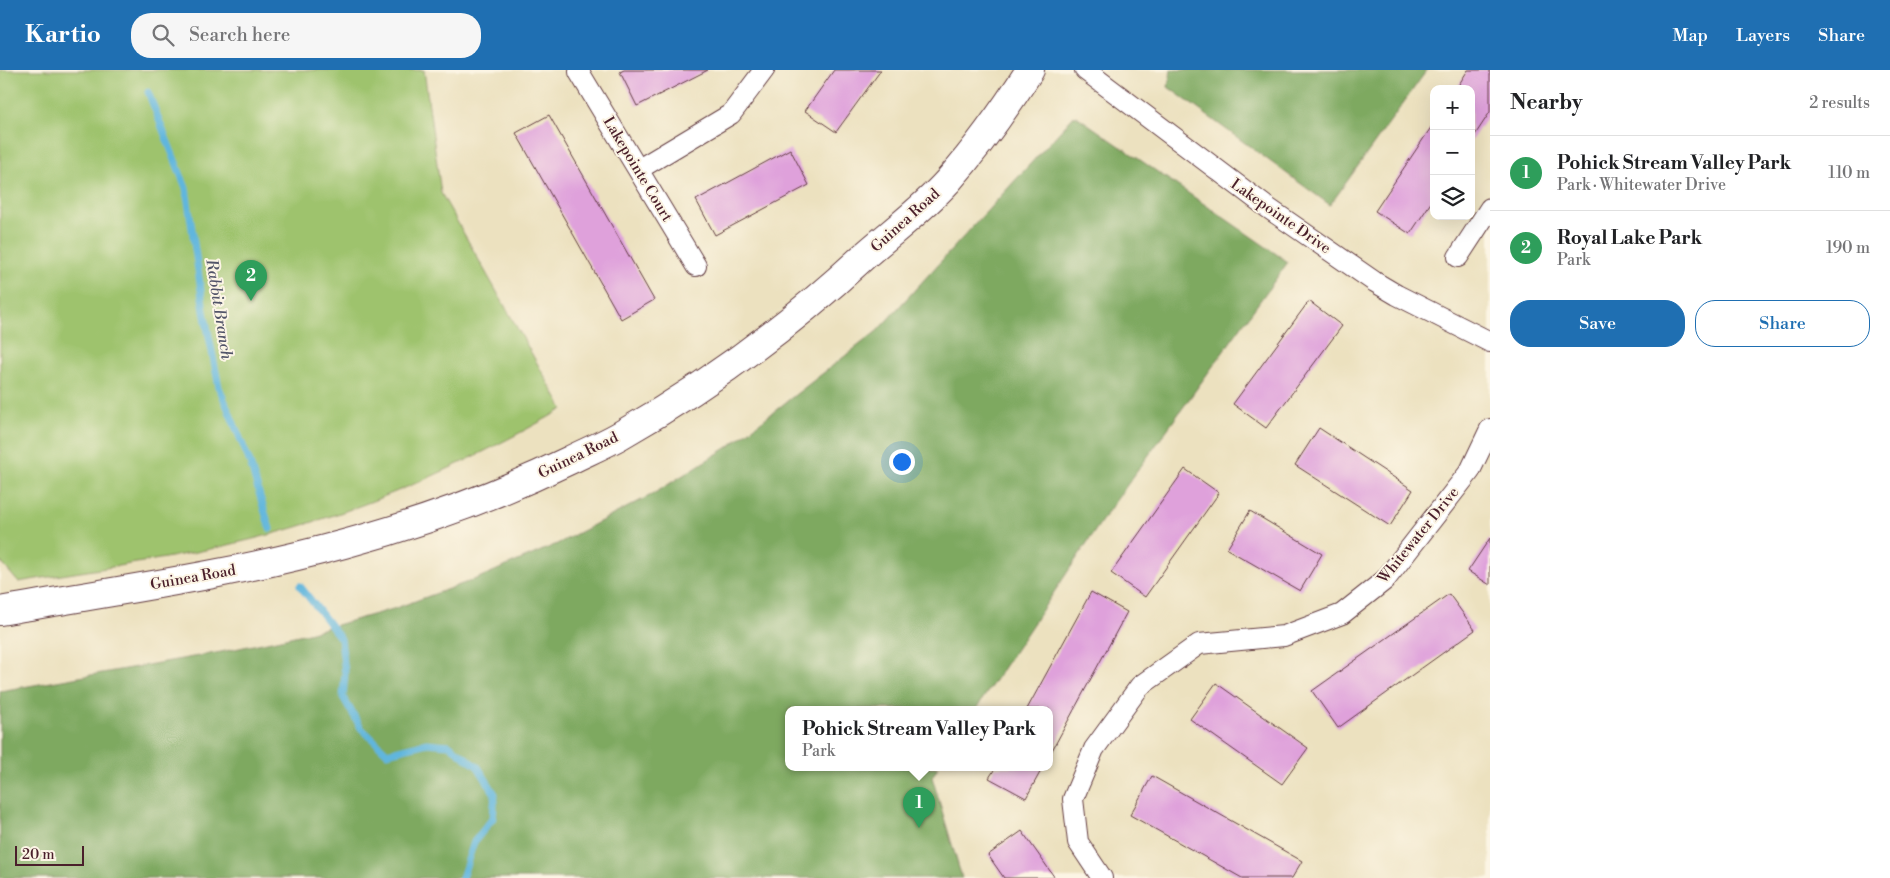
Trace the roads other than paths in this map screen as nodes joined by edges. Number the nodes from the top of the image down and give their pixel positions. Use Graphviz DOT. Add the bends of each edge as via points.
graph roads {
  1 [pos="764,70"];
  2 [pos="1030,70"];
  3 [pos="1085,70"];
  4 [pos="579,72"];
  5 [pos="639,169"];
  6 [pos="1490,208"];
  7 [pos="1458,257"];
  8 [pos="696,266"];
  9 [pos="1490,342"];
  10 [pos="1490,429"];
  11 [pos="0,611"];
  12 [pos="1102,878"];
  1 -- 5 [label="street" via="731,114"];
  2 -- 11 [label="main road, Guinea Road" via="1006,108 947,182 909,219 780,329 698,388 617,437 532,478 448,512 344,544 238,569"];
  3 -- 9 [label="street, Lakepointe Drive" via="1268,208 1375,282"];
  4 -- 5 [label="street, Lakepointe Court"];
  5 -- 8 [label="street, Lakepointe Court"];
  6 -- 7 [label="street"];
  10 -- 12 [label="street, Whitewater Drive" via="1470,471 1385,580 1342,614 1284,636 1199,644 1140,686 1094,749 1073,799 1078,842"];
}
